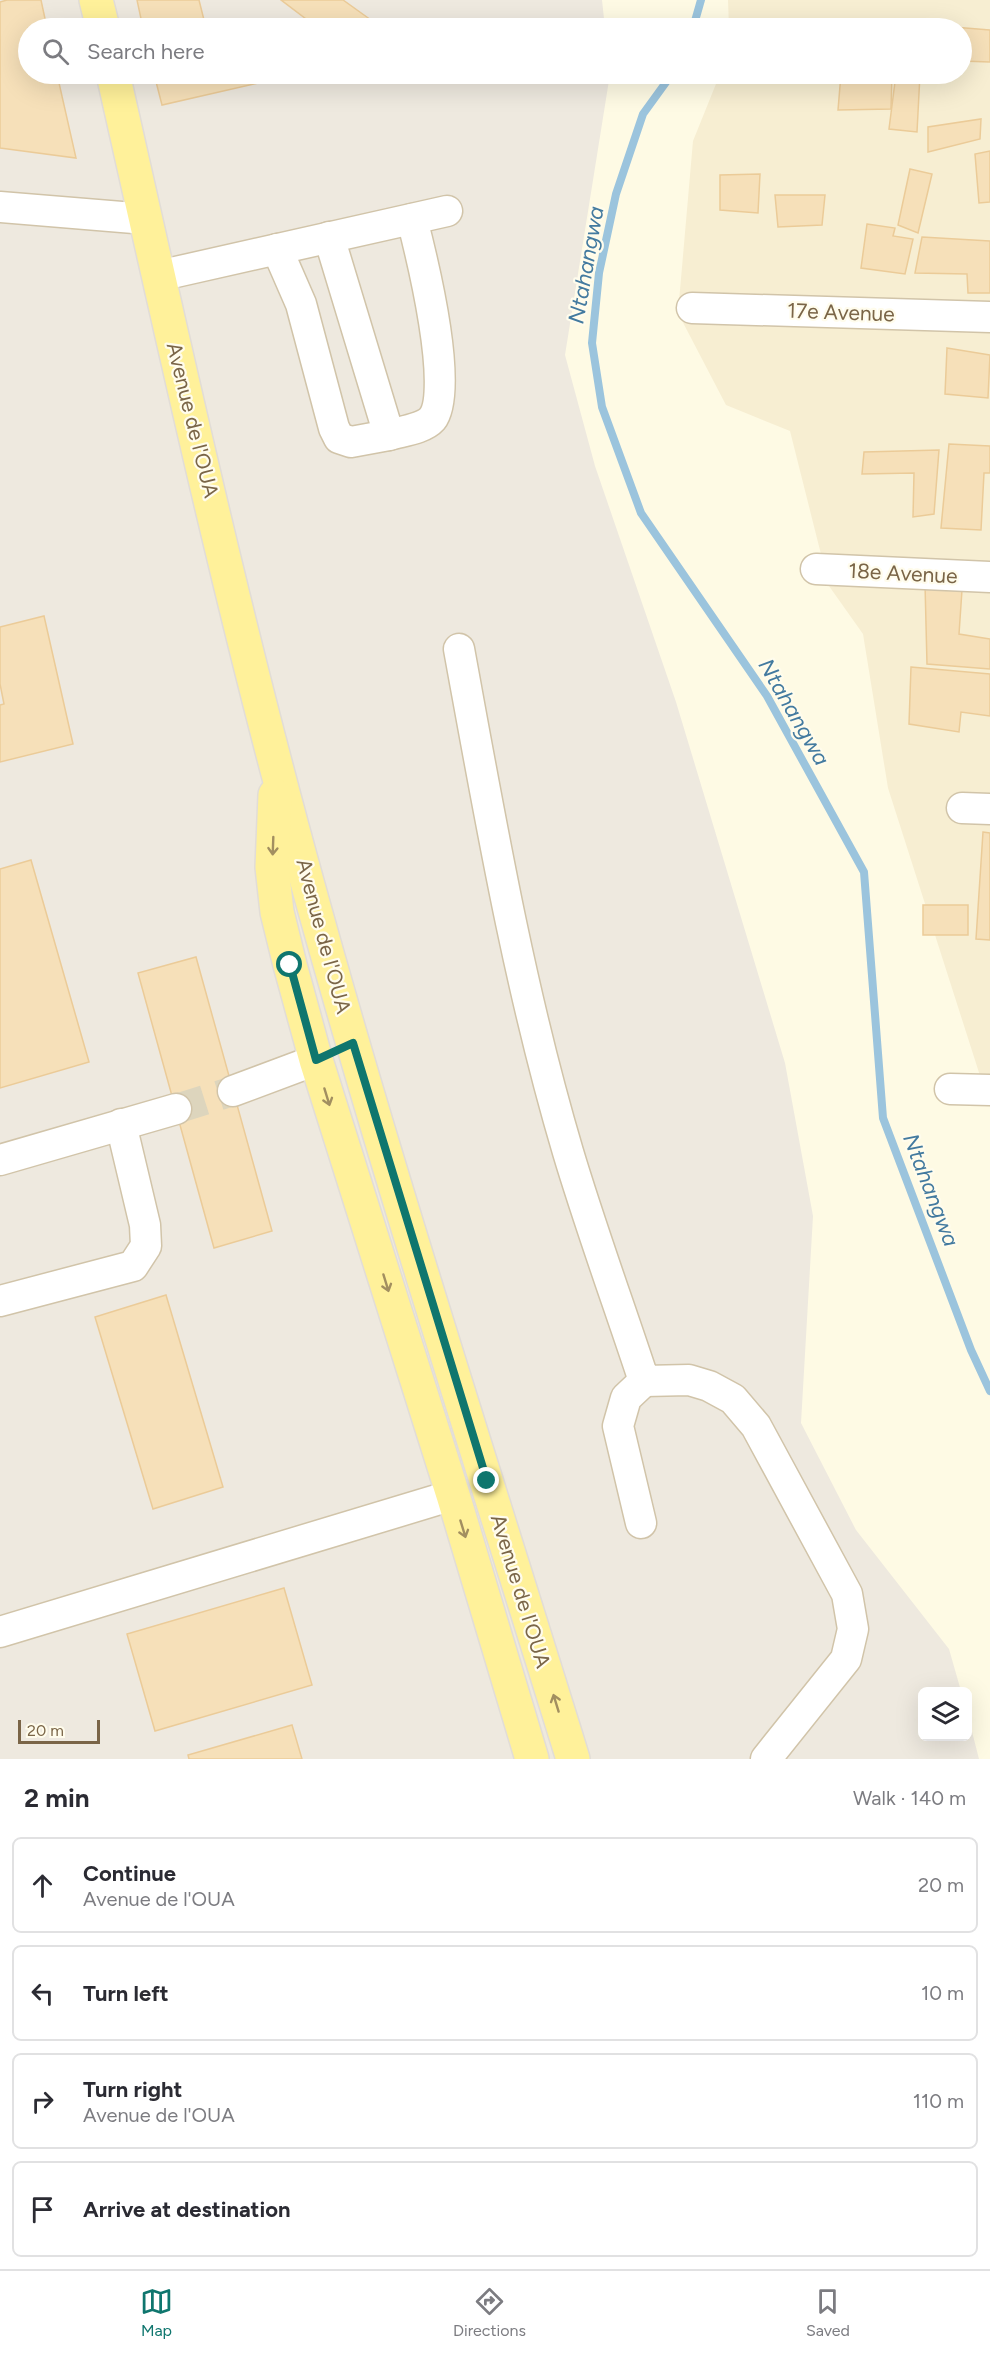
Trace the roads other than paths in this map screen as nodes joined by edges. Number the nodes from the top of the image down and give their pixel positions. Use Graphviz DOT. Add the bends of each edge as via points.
graph roads {
  1 [pos="96,0"];
  2 [pos="100,18"];
  3 [pos="115,84"];
  4 [pos="0,207"];
  5 [pos="447,211"];
  6 [pos="146,219"];
  7 [pos="412,219"];
  8 [pos="329,237"];
  9 [pos="277,249"];
  10 [pos="158,276"];
  11 [pos="692,308"];
  12 [pos="990,317"];
  13 [pos="389,435"];
  14 [pos="816,569"];
  15 [pos="990,577"];
  16 [pos="459,649"];
  17 [pos="276,766"];
  18 [pos="353,1043"];
  19 [pos="316,1060"];
  20 [pos="950,1089"];
  21 [pos="990,1090"];
  22 [pos="233,1091"];
  23 [pos="176,1109"];
  24 [pos="121,1124"];
  25 [pos="0,1160"];
  26 [pos="0,1301"];
  27 [pos="644,1381"];
  28 [pos="453,1496"];
  29 [pos="641,1523"];
  30 [pos="0,1632"];
  31 [pos="532,1759"];
  32 [pos="573,1759"];
  33 [pos="766,1759"];
  1 -- 2 [label="main road"];
  3 -- 6 [label="main road, Avenue de l'OUA"];
  4 -- 6 [label="street"];
  5 -- 7 [label="street"];
  6 -- 10 [label="main road, Avenue de l'OUA"];
  7 -- 8 [label="street"];
  7 -- 13 [label="street" via="429,282 439,371 438,405 432,419 421,426"];
  8 -- 9 [label="street"];
  8 -- 13 [label="street"];
  9 -- 10 [label="street"];
  9 -- 13 [label="street" via="301,304 339,438 351,442"];
  10 -- 17 [label="main road, Avenue de l'OUA"];
  11 -- 12 [label="street, 17e Avenue"];
  14 -- 15 [label="street, 18e Avenue"];
  16 -- 27 [label="street" via="497,861 534,1023 568,1152"];
  17 -- 18 [label="main road, Avenue de l'OUA"];
  17 -- 19 [label="main road, Avenue de l'OUA, one-way" via="272,867 277,912"];
  18 -- 19 [label="main road"];
  32 -- 18 [label="main road, Avenue de l'OUA, one-way"];
  19 -- 22 [label="street"];
  19 -- 28 [label="main road, Avenue de l'OUA, one-way"];
  20 -- 21 [label="street"];
  23 -- 24 [label="street"];
  24 -- 25 [label="street"];
  24 -- 26 [label="street" via="145,1225 146,1246 133,1266"];
  27 -- 29 [label="street" via="626,1398 618,1426"];
  27 -- 33 [label="street" via="689,1380 710,1386 733,1400 756,1426 847,1594 853,1629 846,1659"];
  28 -- 30 [label="street"];
  28 -- 31 [label="main road, Avenue de l'OUA, one-way"];
}
